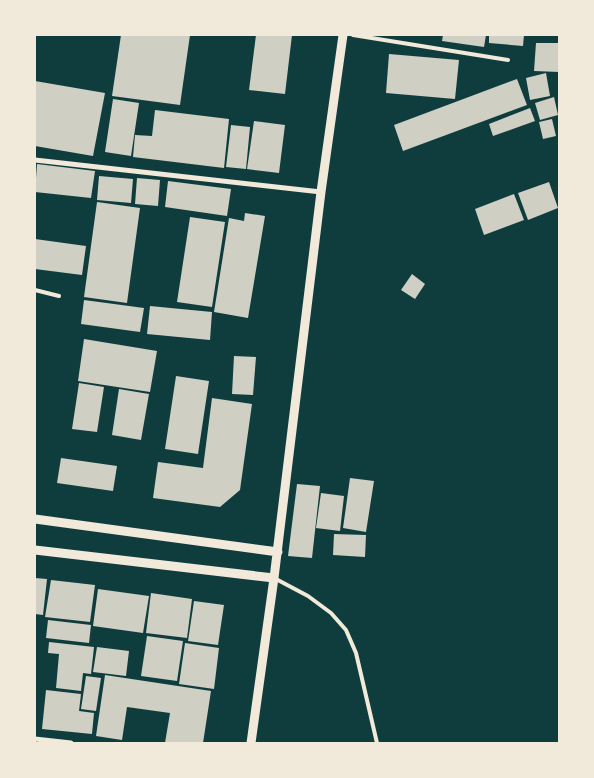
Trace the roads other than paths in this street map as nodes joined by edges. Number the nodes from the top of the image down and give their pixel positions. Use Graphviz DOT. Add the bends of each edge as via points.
graph roads {
  1 [pos="343,35"];
  2 [pos="353,35"];
  3 [pos="508,60"];
  4 [pos="35,160"];
  5 [pos="321,192"];
  6 [pos="35,290"];
  7 [pos="59,296"];
  8 [pos="35,519"];
  9 [pos="35,550"];
  10 [pos="278,552"];
  11 [pos="274,578"];
  12 [pos="35,739"];
  13 [pos="71,743"];
  14 [pos="251,743"];
  15 [pos="377,743"];
  1 -- 5 [label="street"];
  2 -- 3 [label="lane"];
  4 -- 5 [label="street"];
  5 -- 10 [label="street"];
  6 -- 7 [label="lane"];
  8 -- 10 [label="street"];
  9 -- 11 [label="street"];
  10 -- 11 [label="street"];
  11 -- 14 [label="street"];
  11 -- 15 [label="lane" via="308,596 331,613 346,630 356,653"];
  12 -- 13 [label="street"];
}
